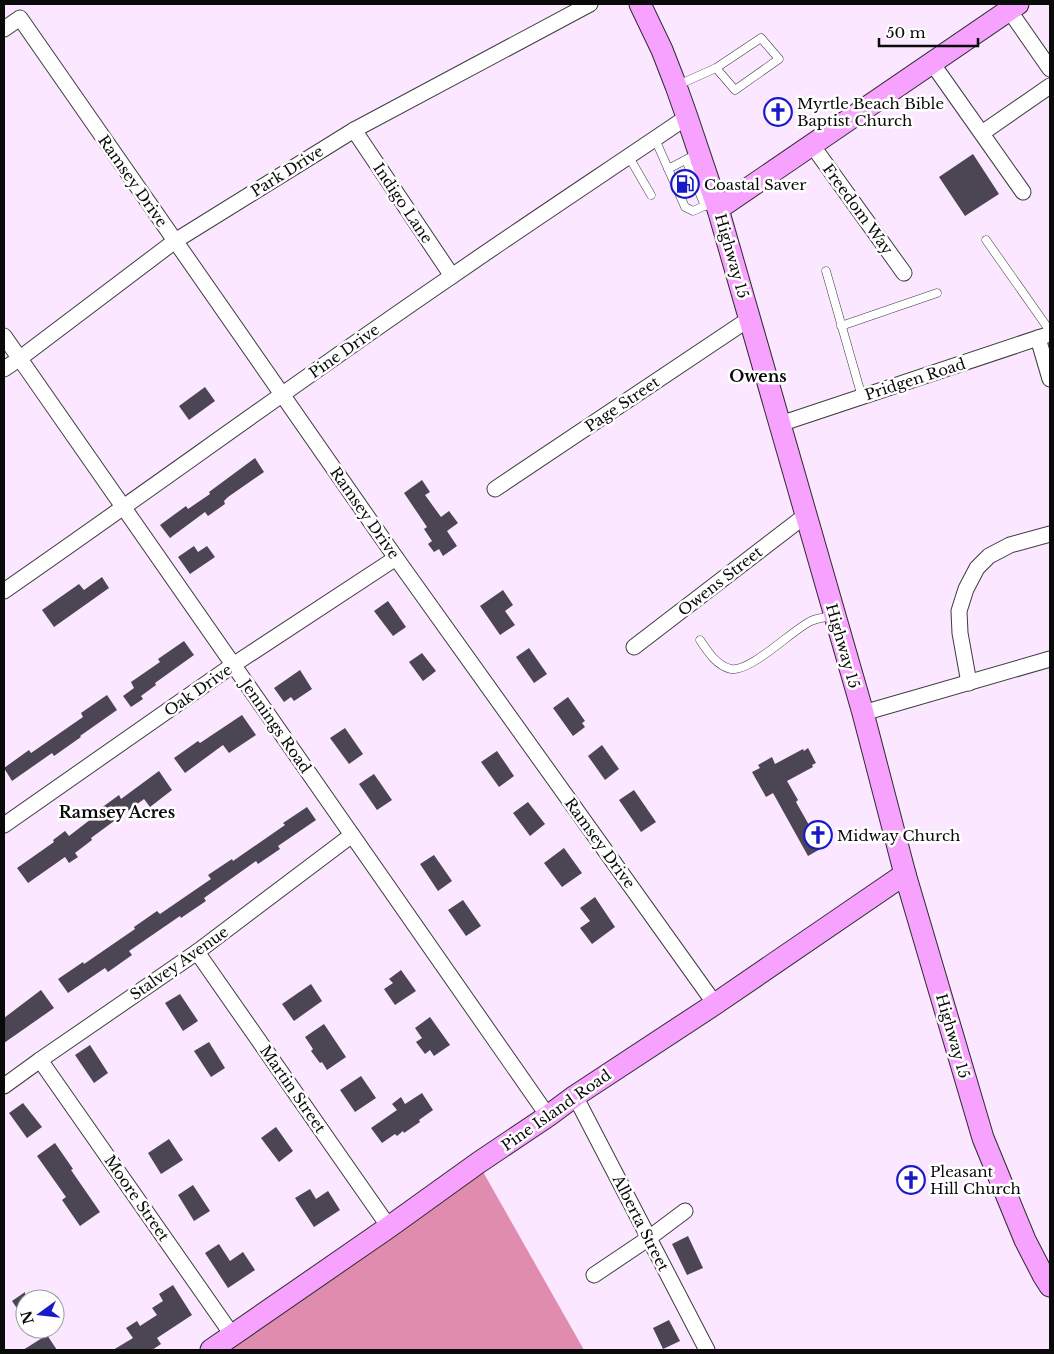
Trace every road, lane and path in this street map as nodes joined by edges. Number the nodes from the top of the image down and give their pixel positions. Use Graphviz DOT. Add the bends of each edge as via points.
graph roads {
  1 [pos="590,4"];
  2 [pos="640,4"];
  3 [pos="1014,7"];
  4 [pos="4,29"];
  5 [pos="932,63"];
  6 [pos="716,68"];
  7 [pos="1050,69"];
  8 [pos="676,86"];
  9 [pos="1050,86"];
  10 [pos="687,117"];
  11 [pos="354,130"];
  12 [pos="982,133"];
  13 [pos="655,138"];
  14 [pos="812,145"];
  15 [pos="629,156"];
  16 [pos="693,156"];
  17 [pos="668,169"];
  18 [pos="1024,192"];
  19 [pos="651,195"];
  20 [pos="713,206"];
  21 [pos="986,240"];
  22 [pos="175,241"];
  23 [pos="826,271"];
  24 [pos="904,273"];
  25 [pos="452,276"];
  26 [pos="937,293"];
  27 [pos="749,319"];
  28 [pos="841,326"];
  29 [pos="1046,335"];
  30 [pos="4,336"];
  31 [pos="20,359"];
  32 [pos="4,369"];
  33 [pos="1050,379"];
  34 [pos="282,394"];
  35 [pos="862,397"];
  36 [pos="780,424"];
  37 [pos="495,489"];
  38 [pos="124,507"];
  39 [pos="806,516"];
  40 [pos="1050,534"];
  41 [pos="396,558"];
  42 [pos="4,591"];
  43 [pos="834,616"];
  44 [pos="700,640"];
  45 [pos="634,647"];
  46 [pos="1050,659"];
  47 [pos="233,665"];
  48 [pos="969,683"];
  49 [pos="863,713"];
  50 [pos="4,825"];
  51 [pos="352,835"];
  52 [pos="905,874"];
  53 [pos="197,952"];
  54 [pos="715,1004"];
  55 [pos="40,1060"];
  56 [pos="4,1086"];
  57 [pos="575,1096"];
  58 [pos="548,1116"];
  59 [pos="685,1211"];
  60 [pos="389,1227"];
  61 [pos="649,1238"];
  62 [pos="594,1276"];
  63 [pos="1050,1286"];
  64 [pos="233,1336"];
  65 [pos="211,1350"];
  66 [pos="706,1350"];
  1 -- 11 [label="street, Park Drive"];
  2 -- 8 [label="main road, Highway 15"];
  3 -- 5 [label="main road"];
  3 -- 7 [label="street"];
  4 -- 22 [label="street, Ramsey Drive" via="20,18"];
  5 -- 12 [label="street"];
  5 -- 14 [label="main road"];
  6 -- 6 [label="lane" via="735,90 779,59 761,38"];
  6 -- 8 [label="lane"];
  8 -- 10 [label="main road, Highway 15"];
  9 -- 12 [label="street"];
  10 -- 13 [label="street, Pine Drive"];
  10 -- 16 [label="main road, Highway 15"];
  11 -- 22 [label="street, Park Drive"];
  11 -- 25 [label="street, Indigo Lane"];
  12 -- 18 [label="street"];
  13 -- 15 [label="street, Pine Drive"];
  13 -- 17 [label="lane"];
  14 -- 20 [label="main road"];
  14 -- 24 [label="street, Freedom Way"];
  15 -- 19 [label="lane"];
  15 -- 25 [label="street, Pine Drive"];
  16 -- 17 [label="lane"];
  16 -- 20 [label="main road, Highway 15"];
  17 -- 20 [label="lane" via="685,207 693,211"];
  20 -- 27 [label="main road, Highway 15"];
  21 -- 29 [label="lane"];
  22 -- 31 [label="street, Park Drive"];
  22 -- 34 [label="street, Ramsey Drive"];
  23 -- 28 [label="lane"];
  25 -- 34 [label="street, Pine Drive"];
  26 -- 28 [label="lane"];
  27 -- 36 [label="main road, Highway 15"];
  27 -- 37 [label="street, Page Street"];
  28 -- 35 [label="lane"];
  29 -- 33 [label="street"];
  29 -- 35 [label="street, Pridgen Road"];
  30 -- 31 [label="street, Jennings Road"];
  31 -- 32 [label="street, Park Drive"];
  31 -- 38 [label="street, Jennings Road"];
  34 -- 38 [label="street, Pine Drive"];
  34 -- 41 [label="street, Ramsey Drive"];
  35 -- 36 [label="street, Pridgen Road"];
  36 -- 39 [label="main road, Highway 15"];
  38 -- 42 [label="street, Pine Drive"];
  38 -- 47 [label="street, Jennings Road"];
  39 -- 43 [label="main road, Highway 15"];
  39 -- 45 [label="street, Owens Street"];
  40 -- 48 [label="street" via="1010,545 989,556 977,568 966,588 959,611"];
  41 -- 47 [label="street, Oak Drive"];
  41 -- 54 [label="street, Ramsey Drive"];
  43 -- 44 [label="lane" via="812,621 749,665 732,669 711,656"];
  43 -- 49 [label="main road, Highway 15"];
  46 -- 48 [label="street"];
  47 -- 50 [label="street, Oak Drive"];
  47 -- 51 [label="street, Jennings Road"];
  48 -- 49 [label="street"];
  49 -- 52 [label="main road, Highway 15"];
  51 -- 53 [label="street, Stalvey Avenue"];
  51 -- 58 [label="street, Jennings Road"];
  52 -- 54 [label="main road, Pine Island Road"];
  52 -- 63 [label="main road, Highway 15" via="983,1138 1025,1240"];
  53 -- 55 [label="street, Stalvey Avenue"];
  53 -- 60 [label="street, Martin Street"];
  54 -- 57 [label="main road, Pine Island Road"];
  55 -- 56 [label="street, Stalvey Avenue"];
  55 -- 64 [label="street, Moore Street"];
  57 -- 58 [label="main road, Pine Island Road"];
  57 -- 61 [label="street, Alberta Street"];
  58 -- 60 [label="main road, Pine Island Road"];
  59 -- 61 [label="street"];
  60 -- 64 [label="main road, Pine Island Road"];
  61 -- 62 [label="street"];
  61 -- 66 [label="street, Alberta Street"];
  64 -- 65 [label="main road, Pine Island Road"];
}
